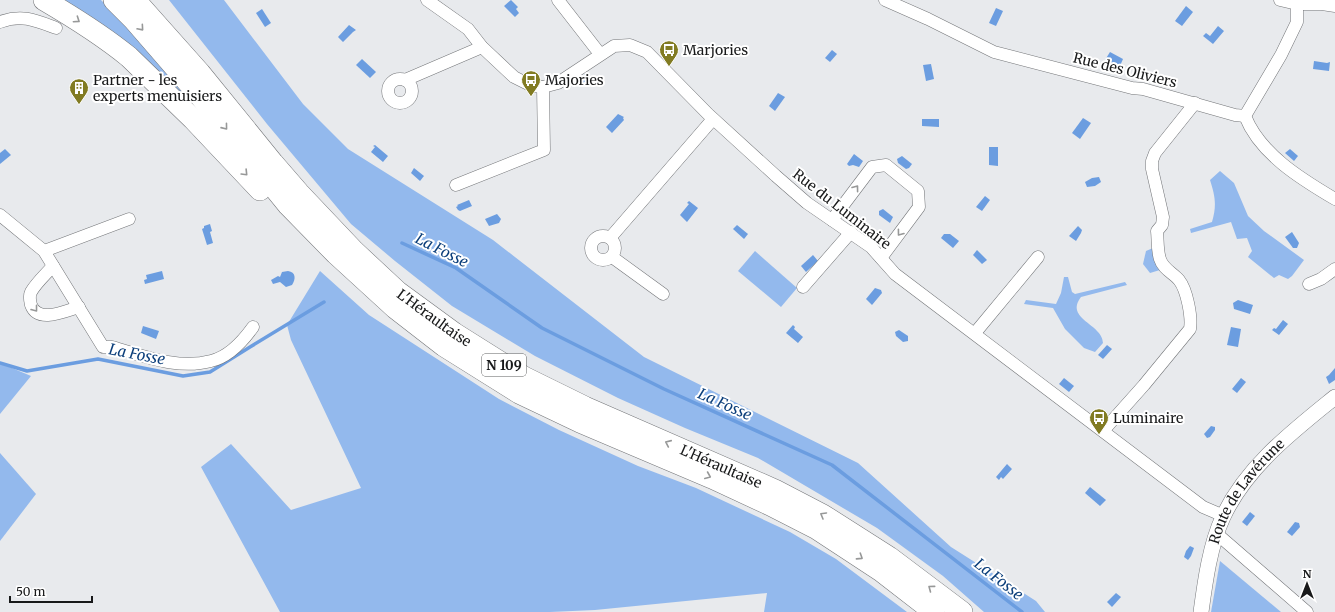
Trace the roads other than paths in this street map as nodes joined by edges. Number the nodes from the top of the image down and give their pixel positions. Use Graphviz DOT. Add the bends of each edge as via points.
graph roads {
  1 [pos="44,0"];
  2 [pos="114,0"];
  3 [pos="135,0"];
  4 [pos="153,0"];
  5 [pos="427,0"];
  6 [pos="558,0"];
  7 [pos="885,0"];
  8 [pos="1280,0"];
  9 [pos="1295,2"];
  10 [pos="1335,6"];
  11 [pos="0,22"];
  12 [pos="56,28"];
  13 [pos="482,47"];
  14 [pos="600,54"];
  15 [pos="405,80"];
  16 [pos="543,87"];
  17 [pos="1195,103"];
  18 [pos="1245,116"];
  19 [pos="713,119"];
  20 [pos="456,185"];
  21 [pos="1335,199"];
  22 [pos="0,215"];
  23 [pos="129,219"];
  24 [pos="832,220"];
  25 [pos="851,232"];
  26 [pos="610,238"];
  27 [pos="44,251"];
  28 [pos="612,257"];
  29 [pos="1038,257"];
  30 [pos="881,258"];
  31 [pos="54,266"];
  32 [pos="1335,270"];
  33 [pos="1309,284"];
  34 [pos="803,287"];
  35 [pos="663,294"];
  36 [pos="78,307"];
  37 [pos="253,327"];
  38 [pos="975,333"];
  39 [pos="1335,397"];
  40 [pos="1103,431"];
  41 [pos="637,438"];
  42 [pos="1224,516"];
  43 [pos="1217,534"];
  44 [pos="934,612"];
  45 [pos="962,612"];
  46 [pos="1201,612"];
  47 [pos="1307,612"];
  1 -- 41 [label="highway, one-way" via="118,47 319,248 389,314 439,352 516,397 586,428"];
  2 -- 41 [label="highway, L'Héraultaise / N 109, one-way" via="199,95 288,205 336,254 395,308 444,346 519,393 580,422"];
  3 -- 41 [label="highway, L'Héraultaise / N 109" via="300,193 354,251 398,292 454,333 524,377 585,407"];
  4 -- 41 [label="highway" via="271,148 352,238 424,300 470,334 512,363"];
  5 -- 13 [label="street" via="468,29"];
  6 -- 14 [label="street"];
  7 -- 17 [label="street, Rue des Oliviers" via="994,52"];
  8 -- 9 [label="street"];
  9 -- 10 [label="street"];
  9 -- 18 [label="street" via="1297,22"];
  11 -- 12 [label="street" via="16,18 36,20"];
  13 -- 15 [label="street"];
  13 -- 16 [label="street" via="514,77 532,86"];
  14 -- 16 [label="street, Rue du Luminaire" via="558,83"];
  14 -- 19 [label="street, Rue du Luminaire" via="614,46 630,45 647,52"];
  16 -- 20 [label="street" via="544,150"];
  17 -- 18 [label="street, Rue des Oliviers"];
  17 -- 40 [label="street" via="1155,153 1152,161 1163,217 1158,231 1160,259 1179,281 1186,296 1191,317 1190,328"];
  18 -- 21 [label="street" via="1264,146 1309,184"];
  19 -- 24 [label="street, Rue du Luminaire" via="807,203"];
  19 -- 26 [label="street"];
  22 -- 27 [label="street"];
  23 -- 27 [label="street"];
  24 -- 25 [label="street, Rue du Luminaire"];
  24 -- 30 [label="street, one-way" via="872,167 886,165 918,191 919,207"];
  25 -- 30 [label="street, Rue du Luminaire"];
  25 -- 34 [label="street"];
  26 -- 28 [label="street" via="615,244 615,253"];
  26 -- 28 [label="street" via="597,237 590,247 596,259 605,260"];
  27 -- 31 [label="street"];
  28 -- 35 [label="street"];
  29 -- 38 [label="street"];
  30 -- 38 [label="street, Rue du Luminaire" via="895,274"];
  31 -- 36 [label="street"];
  31 -- 36 [label="street, one-way" via="31,293 32,309 46,315"];
  32 -- 33 [label="street"];
  36 -- 37 [label="street" via="103,347 182,365 212,361 222,356 243,340"];
  38 -- 40 [label="street, Rue du Luminaire"];
  39 -- 42 [label="street, Route de Lavérune" via="1262,461 1236,495"];
  40 -- 42 [label="street, Rue du Luminaire" via="1203,507"];
  41 -- 44 [label="highway, L'Héraultaise / N 109, one-way" via="817,529 881,571"];
  45 -- 41 [label="highway, L'Héraultaise / N 109, one-way" via="889,557 823,515 775,490"];
  42 -- 43 [label="street, Route de Lavérune"];
  43 -- 46 [label="street, Route de Lavérune"];
  43 -- 47 [label="street"];
}
